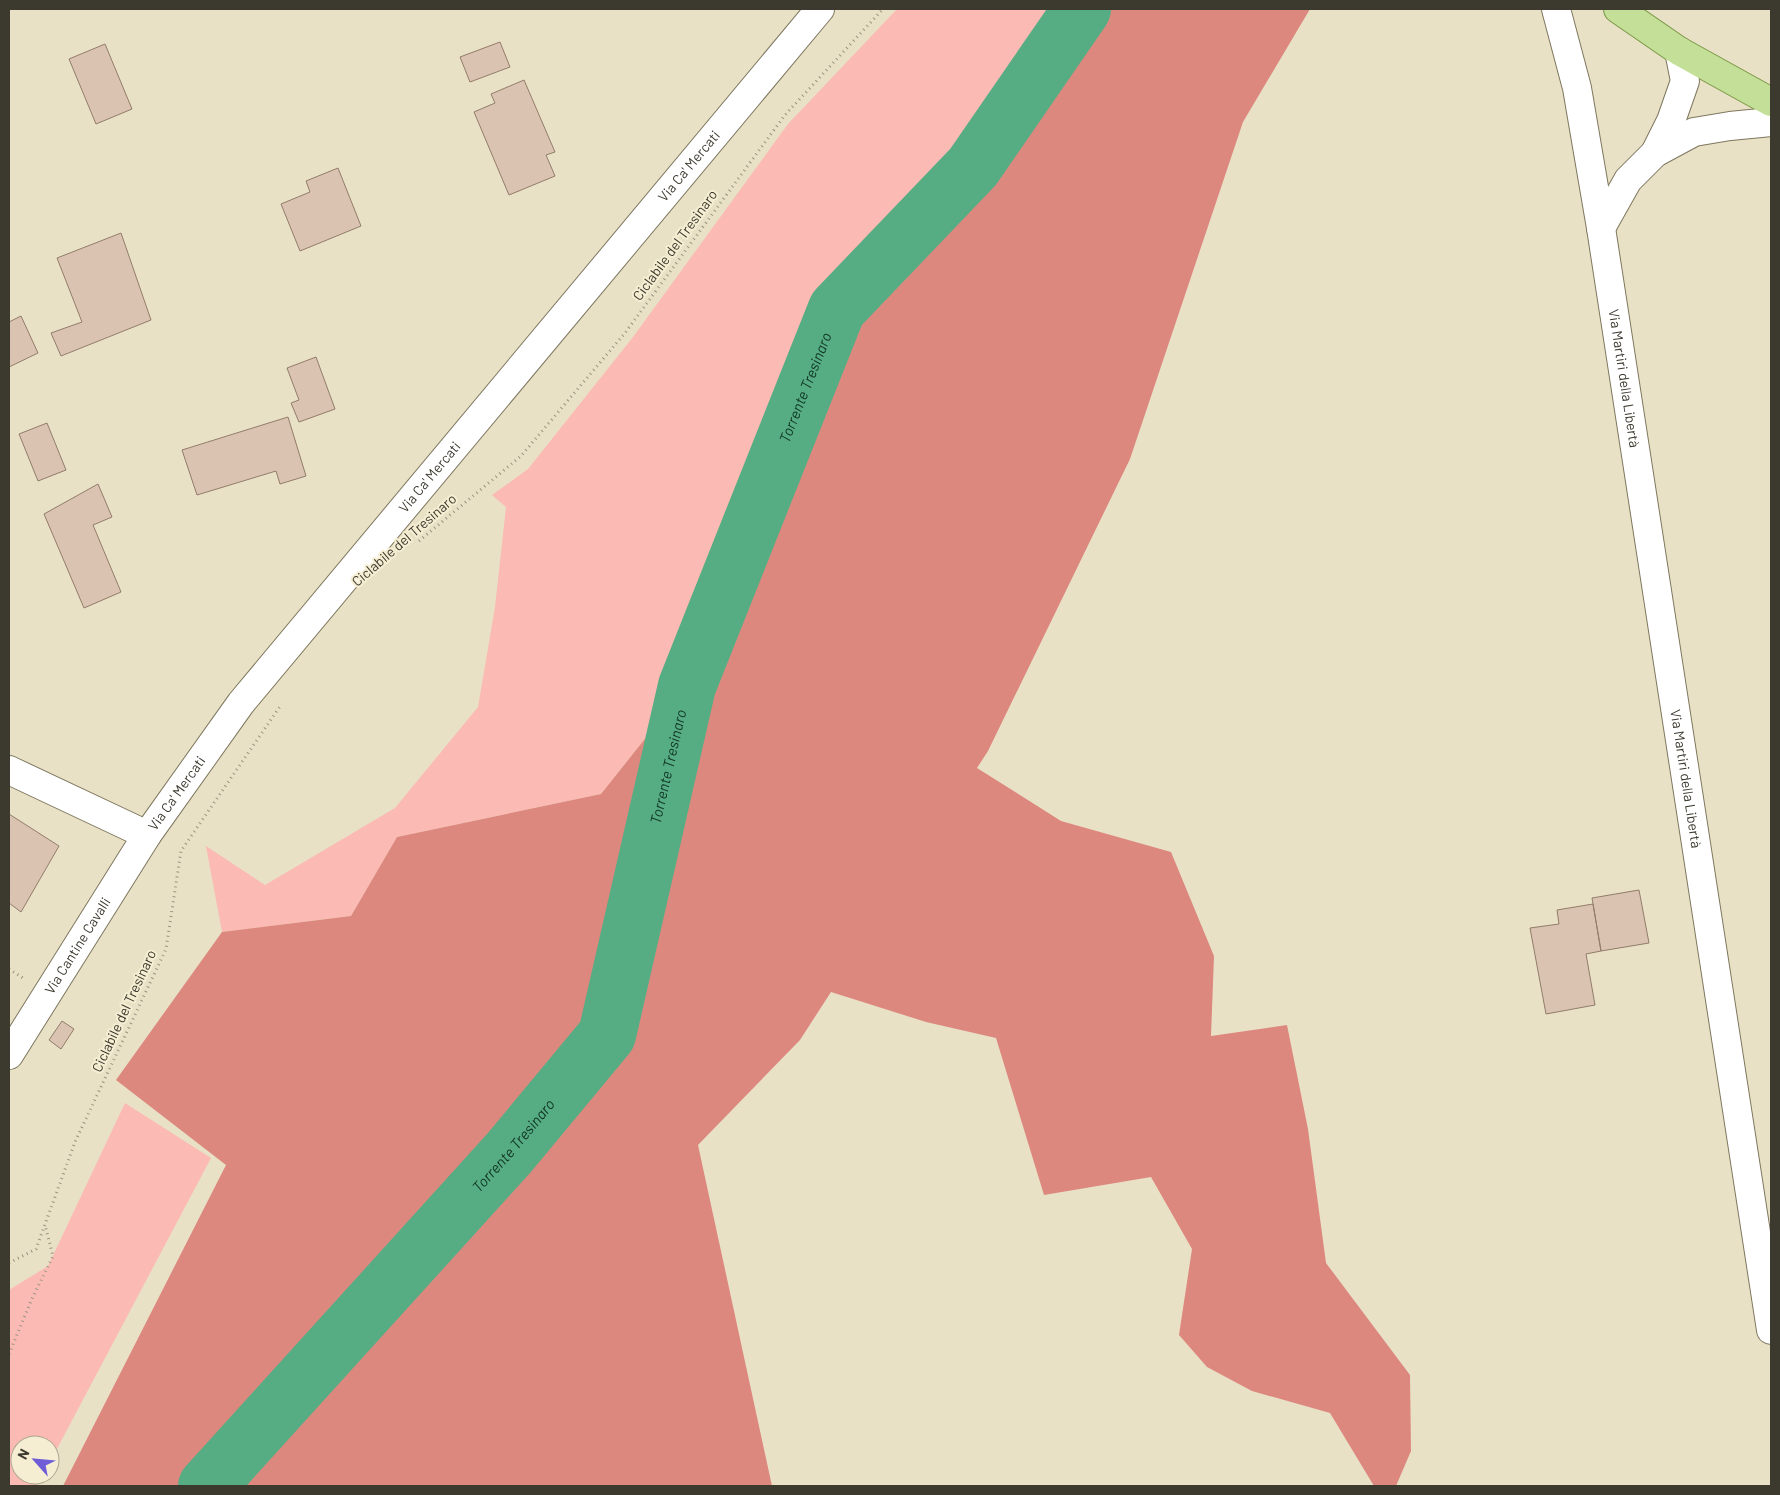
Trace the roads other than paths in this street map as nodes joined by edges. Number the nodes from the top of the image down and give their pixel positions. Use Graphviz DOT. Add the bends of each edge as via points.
graph roads {
  1 [pos="820,9"];
  2 [pos="1556,9"];
  3 [pos="1618,9"];
  4 [pos="1679,51"];
  5 [pos="1771,102"];
  6 [pos="1771,122"];
  7 [pos="1655,153"];
  8 [pos="1602,228"];
  9 [pos="9,770"];
  10 [pos="147,835"];
  11 [pos="18,1021"];
  12 [pos="9,1055"];
  13 [pos="1771,1330"];
  1 -- 10 [label="street, Via Ca' Mercati" via="241,703"];
  2 -- 8 [label="street, Via Martiri della Libertà" via="1577,88"];
  3 -- 4 [label="main road"];
  4 -- 5 [label="main road"];
  4 -- 7 [label="street" via="1686,81"];
  6 -- 7 [label="street" via="1694,132"];
  7 -- 8 [label="street" via="1628,180"];
  8 -- 13 [label="street, Via Martiri della Libertà"];
  9 -- 10 [label="street, Via Ca' Mercati"];
  10 -- 11 [label="street, Via Cantine Cavalli"];
  11 -- 12 [label="street, Via Cantine Cavalli"];
}
